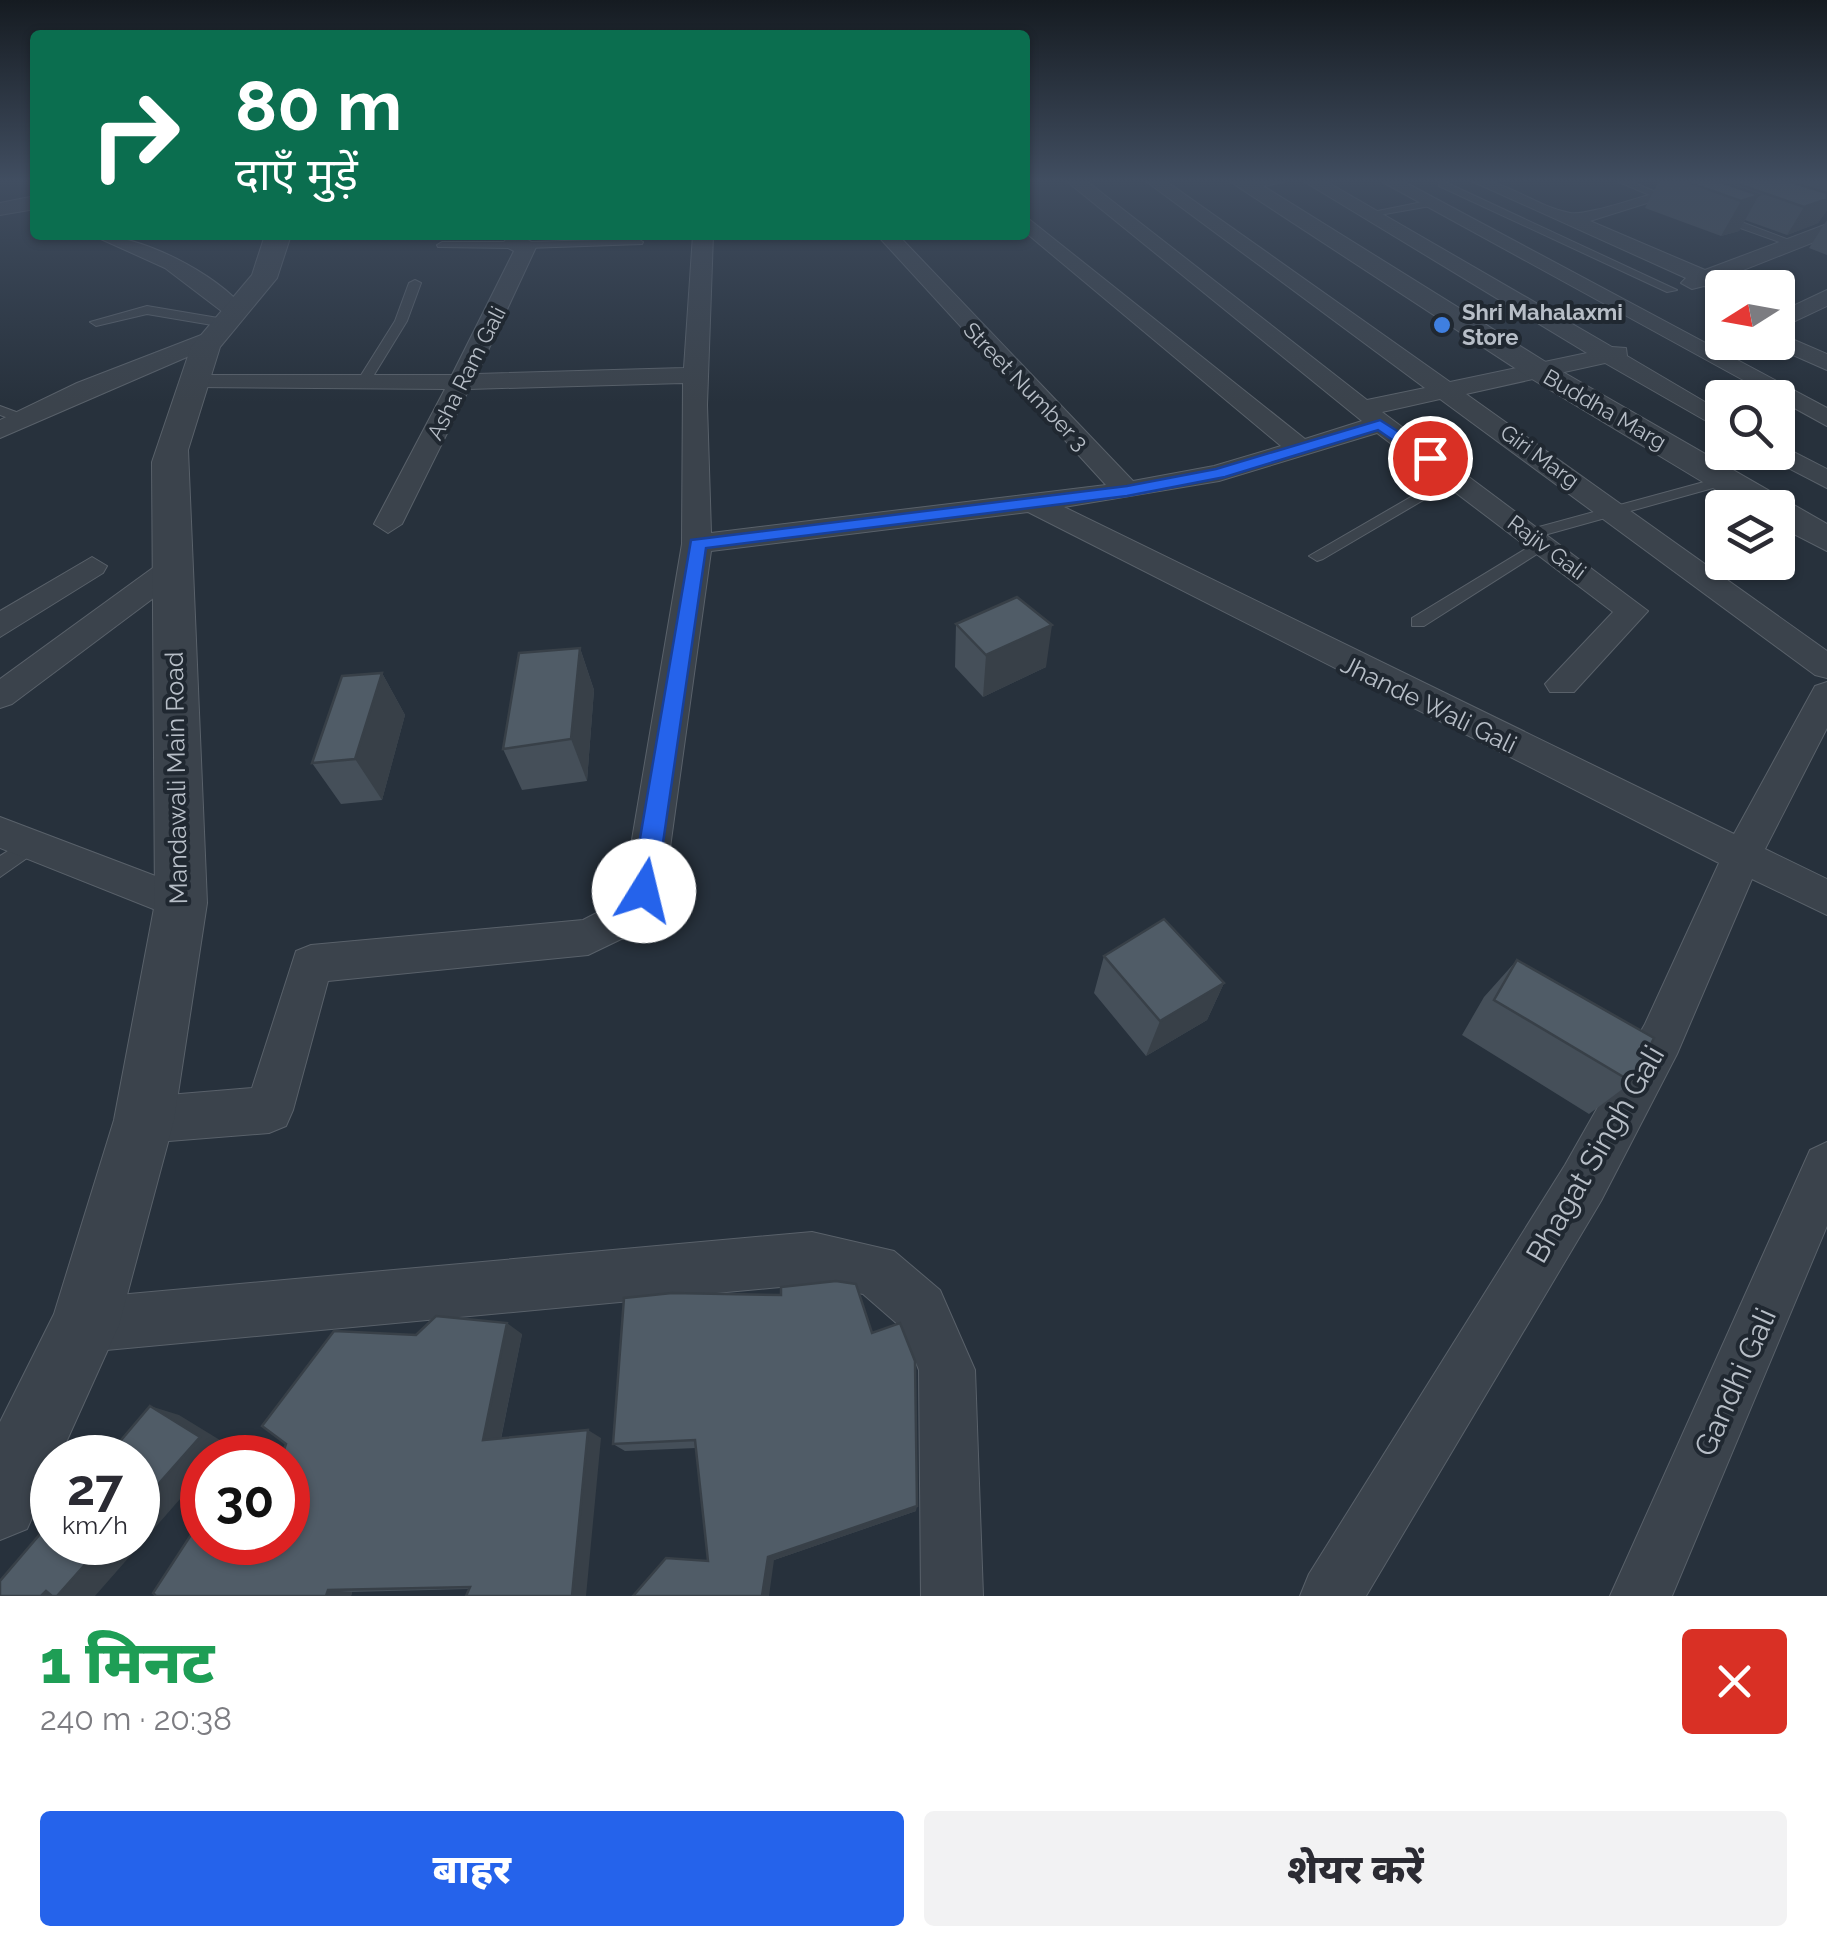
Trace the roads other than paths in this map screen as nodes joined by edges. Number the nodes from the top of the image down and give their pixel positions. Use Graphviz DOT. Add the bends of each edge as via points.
graph roads {
  1 [pos="147,253"];
  2 [pos="277,253"];
  3 [pos="514,253"];
  4 [pos="702,253"];
  5 [pos="904,253"];
  6 [pos="1063,253"];
  7 [pos="1166,253"];
  8 [pos="1257,253"];
  9 [pos="1354,253"];
  10 [pos="1434,253"];
  11 [pos="1537,253"];
  12 [pos="1582,253"];
  13 [pos="1645,253"];
  14 [pos="1767,253"];
  15 [pos="1728,270"];
  16 [pos="1705,279"];
  17 [pos="1705,279"];
  18 [pos="415,283"];
  19 [pos="1671,290"];
  20 [pos="1827,297"];
  21 [pos="1705,306"];
  22 [pos="1795,310"];
  23 [pos="1795,318"];
  24 [pos="96,322"];
  25 [pos="223,324"];
  26 [pos="1827,327"];
  27 [pos="1705,334"];
  28 [pos="1681,339"];
  29 [pos="1795,348"];
  30 [pos="1604,356"];
  31 [pos="1827,363"];
  32 [pos="1538,370"];
  33 [pos="695,375"];
  34 [pos="196,380"];
  35 [pos="364,380"];
  36 [pos="462,382"];
  37 [pos="1449,390"];
  38 [pos="1705,412"];
  39 [pos="1371,417"];
  40 [pos="1827,418"];
  41 [pos="7,420"];
  42 [pos="1301,449"];
  43 [pos="1795,462"];
  44 [pos="1454,476"];
  45 [pos="1726,480"];
  46 [pos="1827,480"];
  47 [pos="1127,491"];
  48 [pos="1034,504"];
  49 [pos="1615,511"];
  50 [pos="1802,522"];
  51 [pos="388,524"];
  52 [pos="1536,539"];
  53 [pos="698,544"];
  54 [pos="1316,556"];
  55 [pos="92,566"];
  56 [pos="172,569"];
  57 [pos="1418,622"];
  58 [pos="0,626"];
  59 [pos="1827,667"];
  60 [pos="1562,684"];
  61 [pos="1827,694"];
  62 [pos="0,696"];
  63 [pos="10,848"];
  64 [pos="1741,858"];
  65 [pos="1827,898"];
  66 [pos="181,903"];
  67 [pos="144,1120"];
  68 [pos="1827,1167"];
  69 [pos="85,1325"];
  70 [pos="0,1502"];
  71 [pos="952,1596"];
  72 [pos="1330,1596"];
  73 [pos="1642,1596"];
  1 -- 25 [label="street" via="172,264"];
  2 -- 25 [label="street, Mandawali Main Road"];
  3 -- 36 [label="street, Asha Ram Gali"];
  4 -- 33 [label="street"];
  5 -- 47 [label="street, Street Number 3"];
  6 -- 42 [label="street"];
  7 -- 39 [label="street, Rajiv Gali"];
  8 -- 37 [label="street, Giri Marg"];
  9 -- 32 [label="street, Buddha Marg"];
  10 -- 30 [label="street"];
  11 -- 28 [label="street"];
  12 -- 19 [label="lane"];
  13 -- 16 [label="street"];
  14 -- 15 [label="street"];
  17 -- 19 [label="street"];
  18 -- 35 [label="lane"];
  19 -- 21 [label="street"];
  20 -- 22 [label="street"];
  23 -- 26 [label="street"];
  24 -- 25 [label="lane" via="147,310"];
  25 -- 34 [label="street, Mandawali Main Road"];
  25 -- 41 [label="street"];
  27 -- 28 [label="street"];
  28 -- 30 [label="street"];
  28 -- 40 [label="street"];
  29 -- 31 [label="street"];
  30 -- 32 [label="street"];
  30 -- 38 [label="street"];
  32 -- 37 [label="street"];
  32 -- 45 [label="street, Buddha Marg"];
  33 -- 36 [label="street"];
  33 -- 53 [label="street"];
  34 -- 35 [label="street"];
  34 -- 56 [label="street, Mandawali Main Road" via="173,430 168,462"];
  35 -- 36 [label="street"];
  36 -- 51 [label="street, Asha Ram Gali"];
  37 -- 39 [label="street"];
  37 -- 49 [label="street, Giri Marg"];
  39 -- 42 [label="street"];
  39 -- 44 [label="street, Rajiv Gali"];
  42 -- 47 [label="street"];
  43 -- 46 [label="street"];
  44 -- 52 [label="street, Rajiv Gali"];
  44 -- 54 [label="lane"];
  45 -- 49 [label="lane"];
  45 -- 50 [label="street, Buddha Marg"];
  47 -- 48 [label="street"];
  48 -- 53 [label="street"];
  48 -- 64 [label="street, Jhande Wali Gali"];
  49 -- 52 [label="lane"];
  49 -- 59 [label="street, Giri Marg"];
  52 -- 57 [label="lane"];
  52 -- 60 [label="street, Rajiv Gali" via="1632,611"];
  53 -- 67 [label="street" via="644,891 626,917 588,937 544,944 311,964 269,1110"];
  55 -- 58 [label="street"];
  56 -- 62 [label="street"];
  56 -- 66 [label="street, Mandawali Main Road"];
  61 -- 64 [label="street, Bhagat Singh Gali"];
  63 -- 66 [label="street"];
  64 -- 65 [label="street, Jhande Wali Gali"];
  64 -- 72 [label="street, Bhagat Singh Gali" via="1662,1039 1584,1184"];
  66 -- 67 [label="street, Mandawali Main Road"];
  67 -- 69 [label="street, Mandawali Main Road"];
  68 -- 73 [label="street, Gandhi Gali"];
  69 -- 70 [label="street, Mandawali Main Road"];
  69 -- 71 [label="street" via="812,1258 875,1270 921,1309 947,1370"];
}
